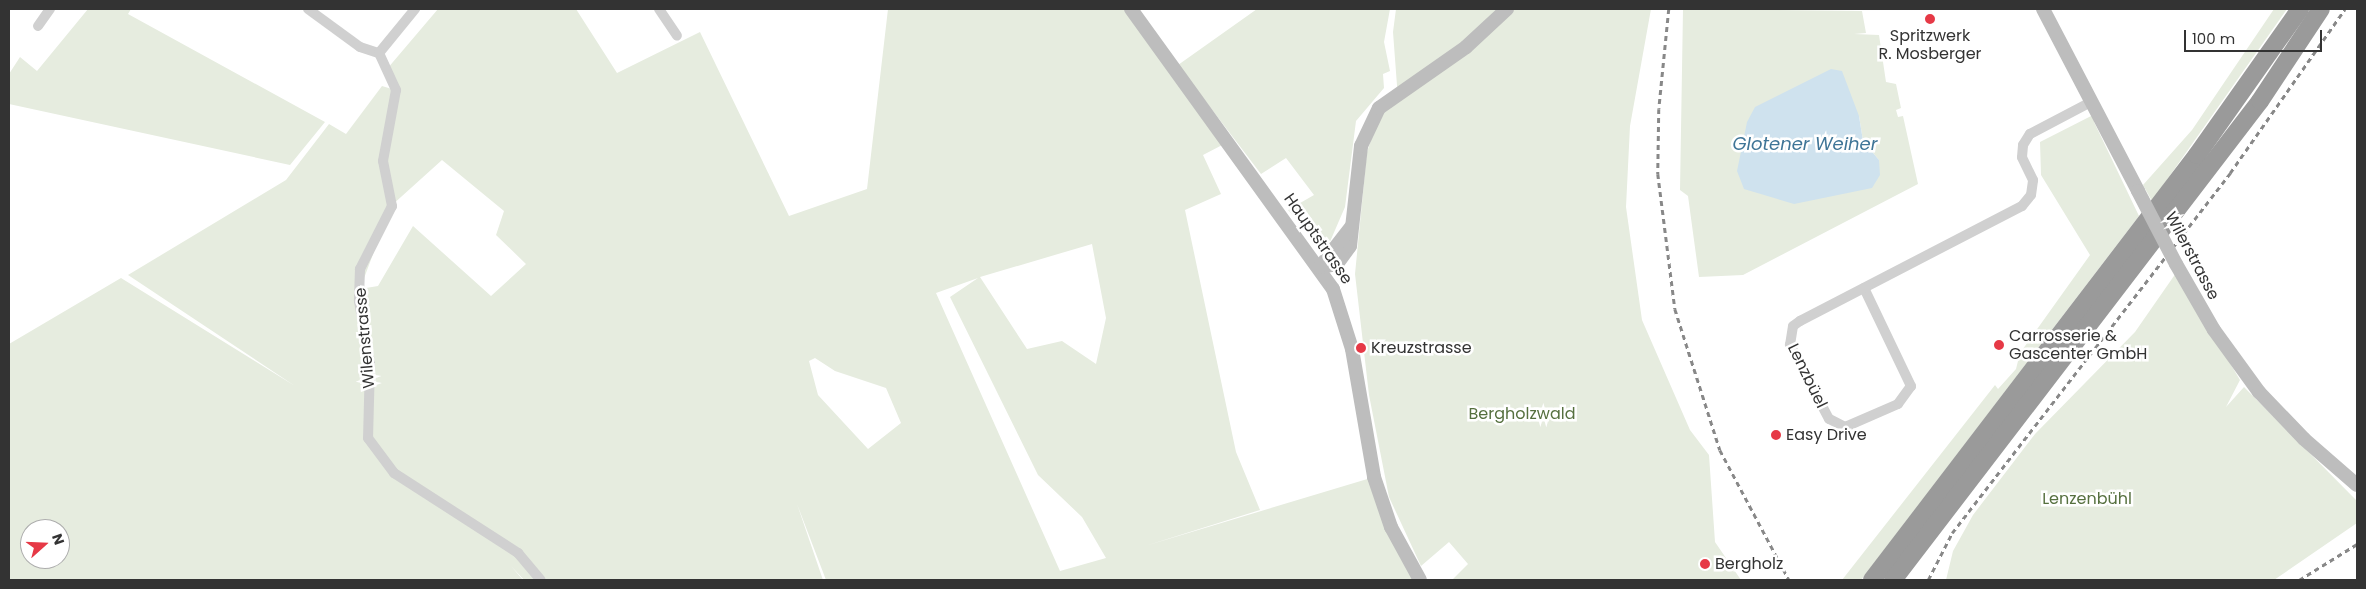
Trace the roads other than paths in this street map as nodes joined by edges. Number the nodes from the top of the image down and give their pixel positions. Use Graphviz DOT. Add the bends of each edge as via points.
graph roads {
  1 [pos="50,9"];
  2 [pos="308,9"];
  3 [pos="415,9"];
  4 [pos="659,9"];
  5 [pos="1131,9"];
  6 [pos="1507,9"];
  7 [pos="2043,9"];
  8 [pos="2300,9"];
  9 [pos="2321,9"];
  10 [pos="38,26"];
  11 [pos="677,36"];
  12 [pos="379,53"];
  13 [pos="2091,102"];
  14 [pos="1320,268"];
  15 [pos="1864,288"];
  16 [pos="2357,485"];
  17 [pos="541,580"];
  18 [pos="1420,580"];
  19 [pos="1872,580"];
  20 [pos="1893,580"];
  1 -- 10 [label="street"];
  2 -- 12 [label="street" via="360,48"];
  3 -- 12 [label="street"];
  4 -- 11 [label="street"];
  5 -- 14 [label="street, Hauptstrasse"];
  6 -- 14 [label="street" via="1466,46 1379,108 1362,146 1352,225"];
  7 -- 13 [label="street, Wilerstrasse"];
  8 -- 19 [label="highway" via="2174,187"];
  9 -- 20 [label="highway" via="2260,101"];
  12 -- 17 [label="street, Wilenstrasse" via="396,90 383,161 392,206 360,269 359,301 370,362 368,438 394,474 518,553"];
  13 -- 15 [label="street, Lenzbüel" via="2030,134 2022,145 2022,157 2033,180 2031,195 2022,206"];
  13 -- 16 [label="street, Wilerstrasse, bridge" via="2214,330 2254,386 2304,439"];
  14 -- 18 [label="street, Hauptstrasse" via="1346,322 1381,501"];
  15 -- 15 [label="street, Lenzbüel" via="1796,323 1789,337 1827,415 1845,427 1902,402 1910,386"];
}
